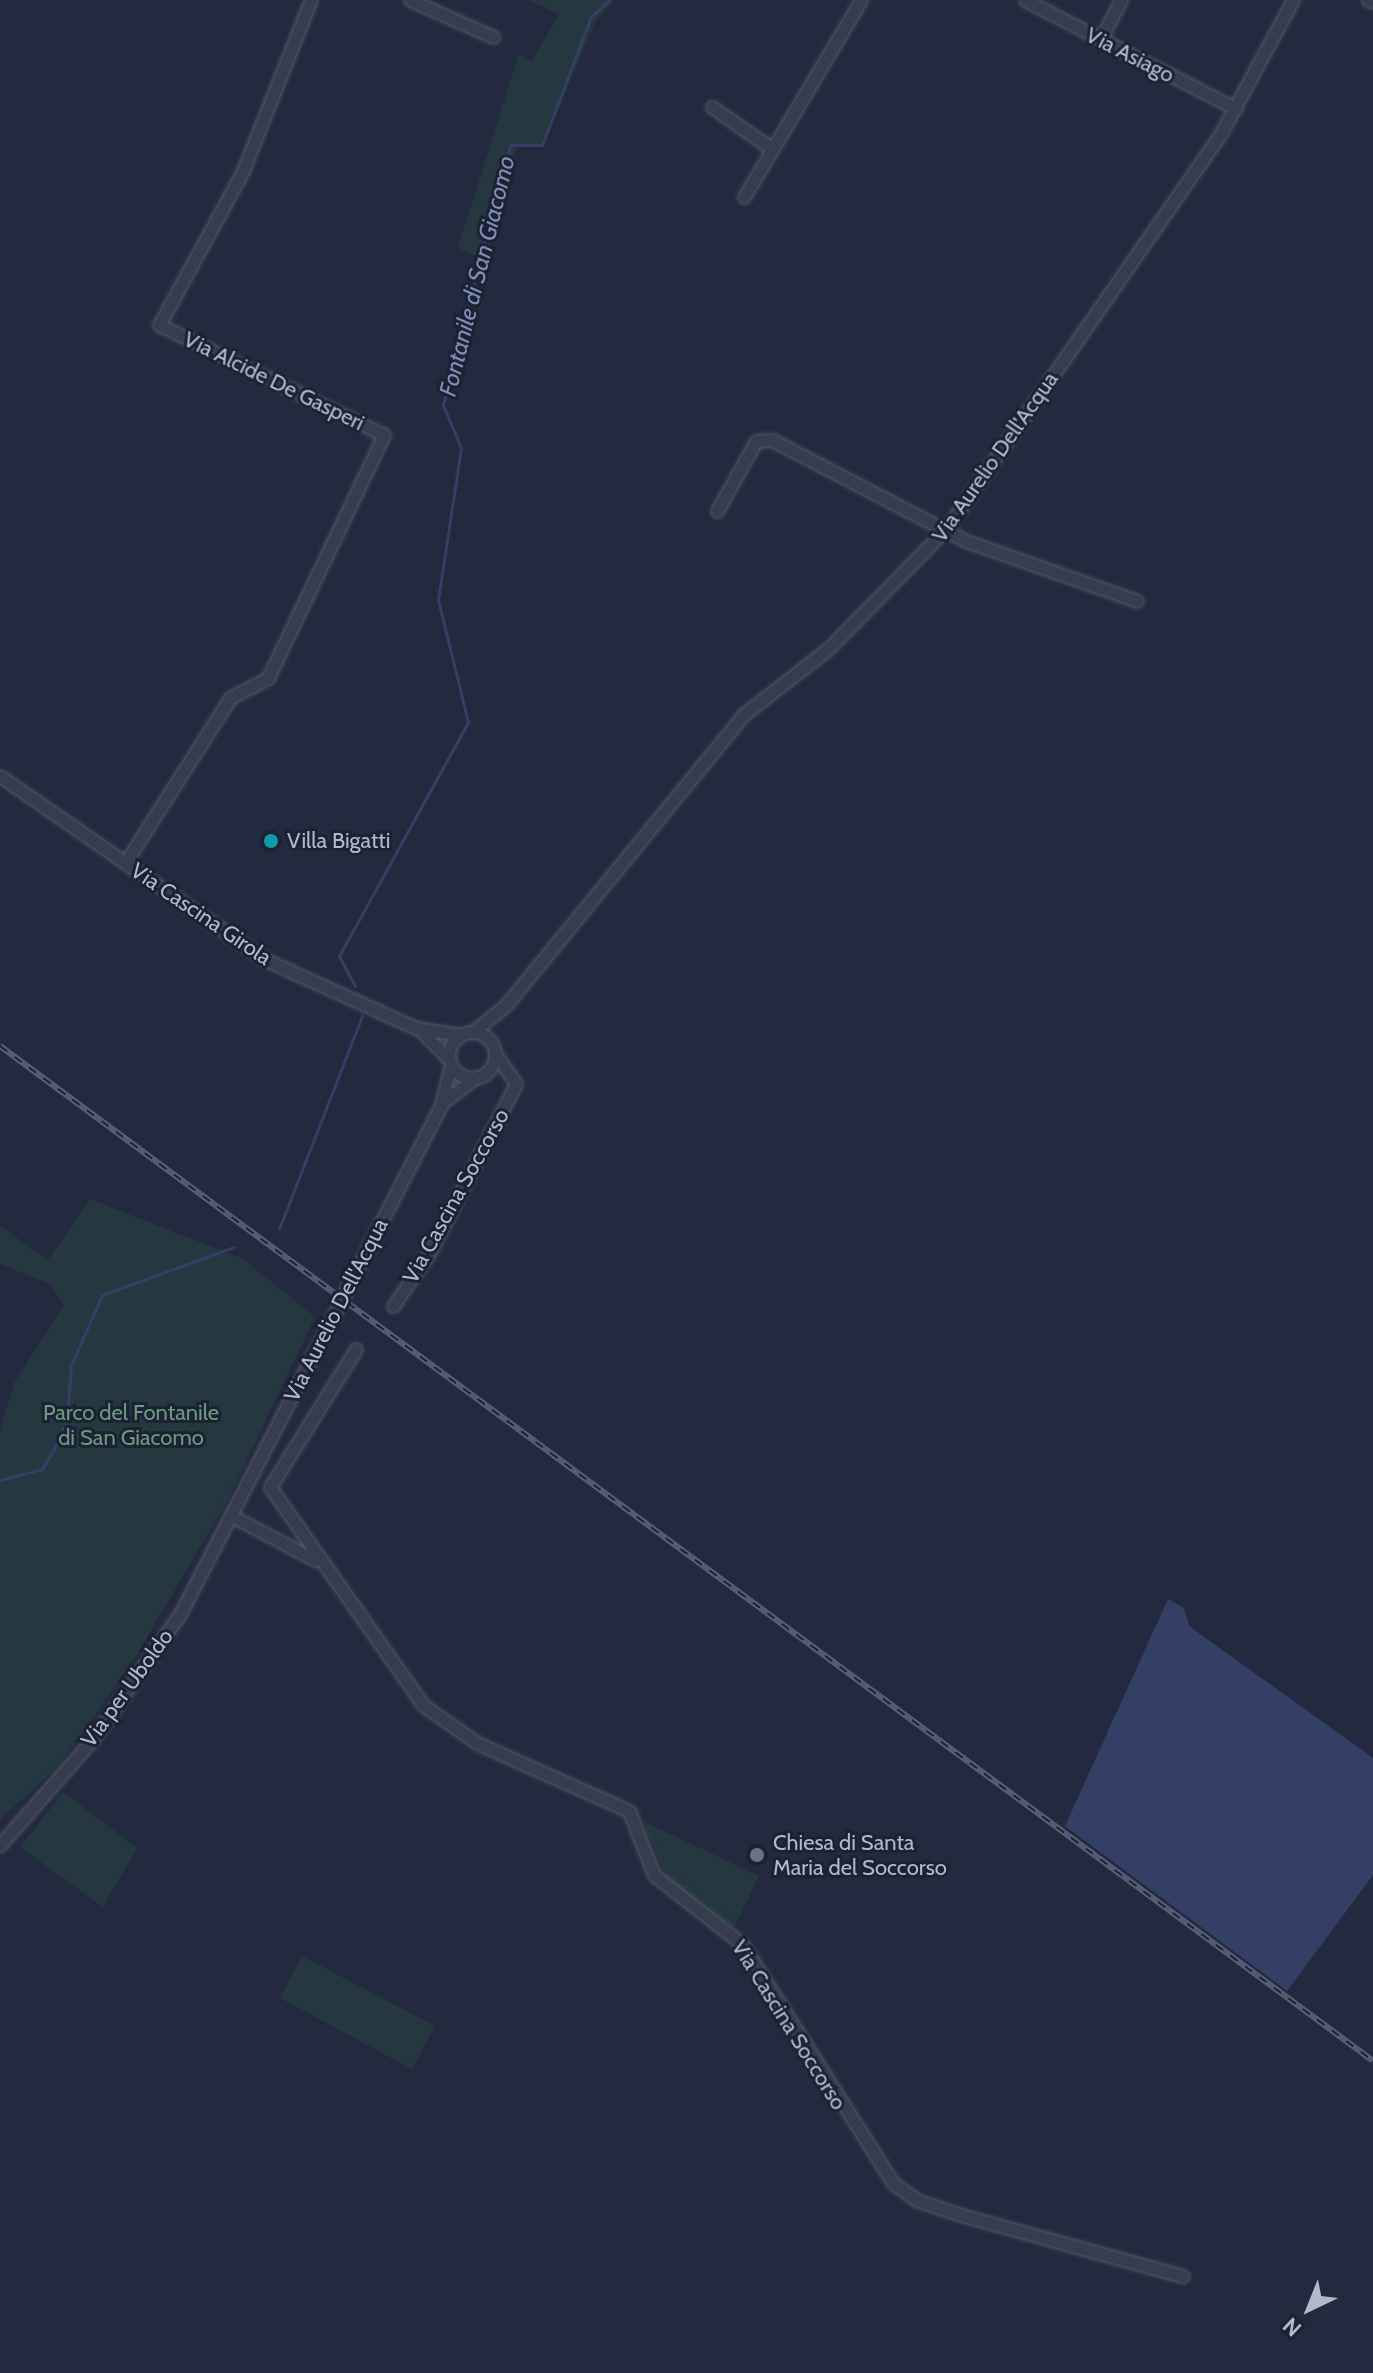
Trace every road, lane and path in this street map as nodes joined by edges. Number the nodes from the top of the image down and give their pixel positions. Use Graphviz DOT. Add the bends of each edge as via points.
graph roads {
  1 [pos="311,0"];
  2 [pos="410,0"];
  3 [pos="861,0"];
  4 [pos="1025,0"];
  5 [pos="1121,0"];
  6 [pos="1293,0"];
  7 [pos="493,37"];
  8 [pos="1100,40"];
  9 [pos="712,107"];
  10 [pos="1236,109"];
  11 [pos="772,149"];
  12 [pos="744,197"];
  13 [pos="717,511"];
  14 [pos="946,529"];
  15 [pos="1137,601"];
  16 [pos="0,776"];
  17 [pos="125,863"];
  18 [pos="506,1005"];
  19 [pos="416,1028"];
  20 [pos="474,1031"];
  21 [pos="460,1035"];
  22 [pos="494,1048"];
  23 [pos="450,1061"];
  24 [pos="480,1076"];
  25 [pos="516,1084"];
  26 [pos="441,1105"];
  27 [pos="393,1306"];
  28 [pos="356,1349"];
  29 [pos="232,1516"];
  30 [pos="316,1561"];
  31 [pos="0,1845"];
  32 [pos="1183,2276"];
  1 -- 17 [label="street, Via Alcide De Gasperi" via="242,173 159,325 384,435 268,678 230,698"];
  2 -- 7 [label="street"];
  3 -- 11 [label="street"];
  4 -- 8 [label="street, Via Asiago"];
  5 -- 8 [label="street"];
  6 -- 10 [label="street, Via Aurelio Dell'Acqua"];
  8 -- 10 [label="street, Via Asiago"];
  9 -- 11 [label="street"];
  10 -- 14 [label="street, Via Aurelio Dell'Acqua"];
  11 -- 12 [label="street"];
  13 -- 14 [label="street" via="763,439"];
  14 -- 15 [label="street"];
  14 -- 18 [label="street, Via Aurelio Dell'Acqua" via="829,648 770,689 723,737"];
  16 -- 17 [label="street, Via Cascina Girola"];
  17 -- 19 [label="street, Via Cascina Girola" via="266,960"];
  18 -- 20 [label="street, Via Aurelio Dell'Acqua"];
  18 -- 22 [label="street, Via Aurelio Dell'Acqua"];
  19 -- 21 [label="street, Via Cascina Girola"];
  19 -- 23 [label="street, Via Cascina Girola"];
  20 -- 21 [label="street"];
  20 -- 22 [label="street"];
  21 -- 23 [label="street, Via Aurelio Dell'Acqua"];
  22 -- 24 [label="street, Via Aurelio Dell'Acqua"];
  22 -- 25 [label="street, Via Cascina Soccorso"];
  23 -- 24 [label="street, Via Cascina Soccorso"];
  23 -- 26 [label="street, Via Aurelio Dell'Acqua"];
  24 -- 25 [label="street, Via Cascina Soccorso"];
  24 -- 26 [label="street, Via Aurelio Dell'Acqua"];
  25 -- 27 [label="street, Via Cascina Soccorso" via="428,1255"];
  26 -- 29 [label="street, Via Aurelio Dell'Acqua, bridge"];
  28 -- 30 [label="street, Via Cascina Soccorso" via="270,1487"];
  29 -- 30 [label="street, Via Cascina Soccorso"];
  29 -- 31 [label="street, Via per Uboldo" via="129,1692"];
  30 -- 32 [label="street, Via Cascina Soccorso" via="423,1705 477,1743 629,1811 654,1875 742,1944 893,2183 916,2200 961,2215"];
}
